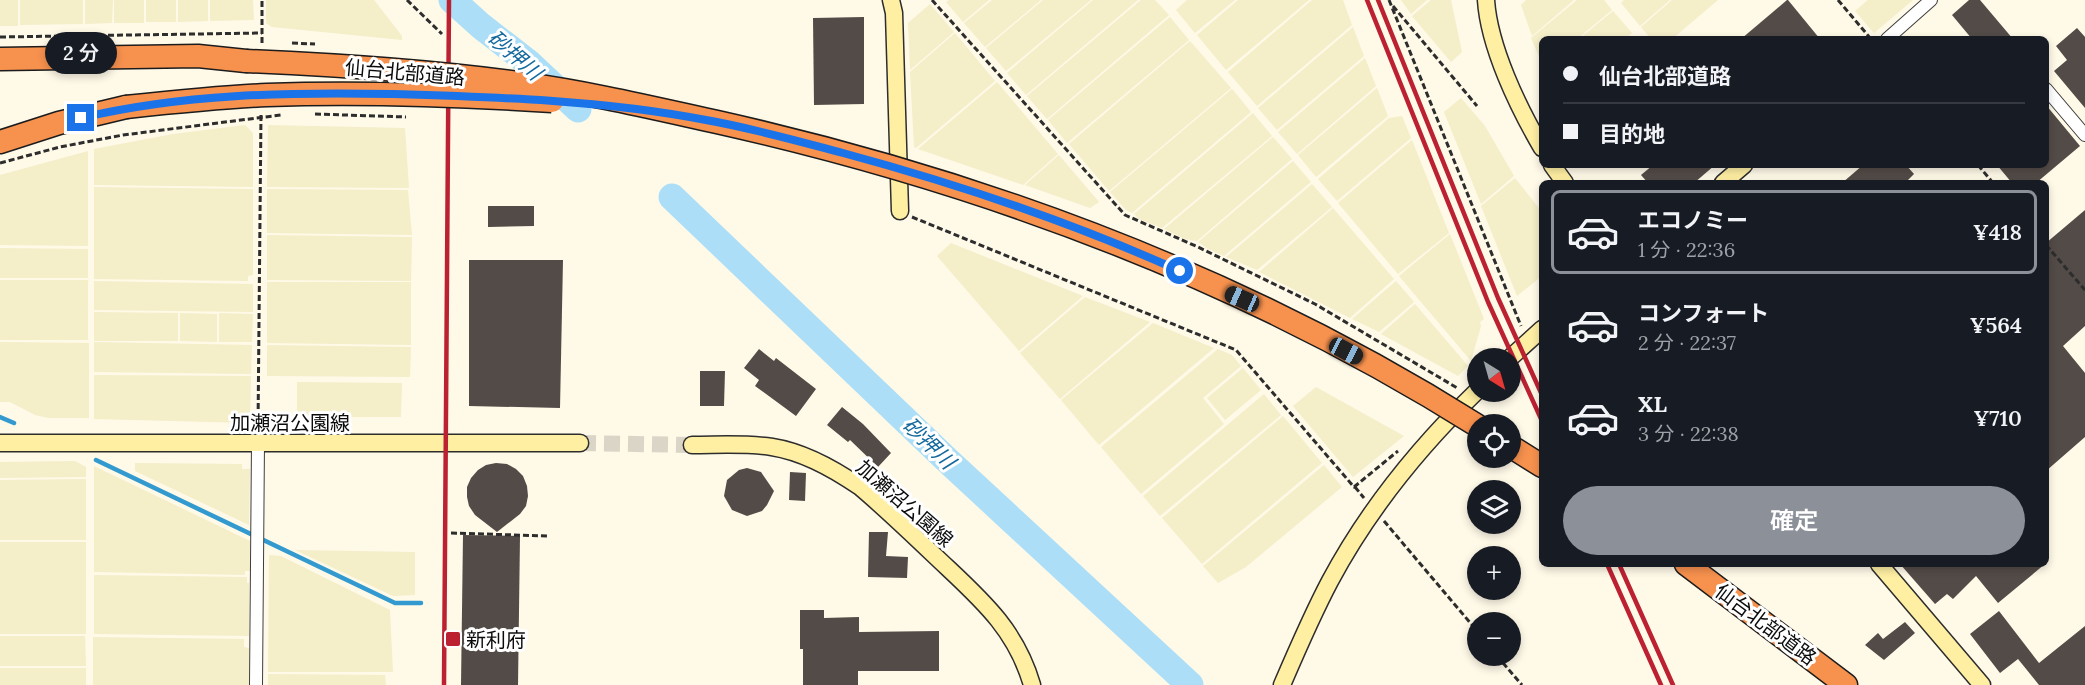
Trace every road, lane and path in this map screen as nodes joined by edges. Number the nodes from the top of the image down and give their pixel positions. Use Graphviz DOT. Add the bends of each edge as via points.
graph roads {
  1 [pos="262,0"];
  2 [pos="407,0"];
  3 [pos="891,0"];
  4 [pos="932,0"];
  5 [pos="1486,0"];
  6 [pos="1838,0"];
  7 [pos="1931,0"];
  8 [pos="1390,1"];
  9 [pos="262,33"];
  10 [pos="442,34"];
  11 [pos="1868,36"];
  12 [pos="1890,36"];
  13 [pos="0,38"];
  14 [pos="254,57"];
  15 [pos="0,59"];
  16 [pos="0,68"];
  17 [pos="2049,93"];
  18 [pos="261,106"];
  19 [pos="1477,106"];
  20 [pos="126,107"];
  21 [pos="289,113"];
  22 [pos="313,114"];
  23 [pos="261,117"];
  24 [pos="406,117"];
  25 [pos="705,119"];
  26 [pos="0,131"];
  27 [pos="2085,135"];
  28 [pos="0,142"];
  29 [pos="1539,143"];
  30 [pos="0,163"];
  31 [pos="1740,168"];
  32 [pos="1981,168"];
  33 [pos="1726,180"];
  34 [pos="1991,180"];
  35 [pos="900,212"];
  36 [pos="2049,248"];
  37 [pos="2085,290"];
  38 [pos="1539,332"];
  39 [pos="1527,342"];
  40 [pos="1521,348"];
  41 [pos="1467,389"];
  42 [pos="1467,400"];
  43 [pos="1467,419"];
  44 [pos="0,443"];
  45 [pos="258,443"];
  46 [pos="580,443"];
  47 [pos="692,445"];
  48 [pos="1419,451"];
  49 [pos="1521,453"];
  50 [pos="1539,464"];
  51 [pos="1374,510"];
  52 [pos="450,533"];
  53 [pos="548,536"];
  54 [pos="1690,567"];
  55 [pos="1882,567"];
  56 [pos="1467,619"];
  57 [pos="1506,666"];
  58 [pos="256,685"];
  59 [pos="1032,685"];
  60 [pos="1282,685"];
  61 [pos="1522,685"];
  62 [pos="1846,685"];
  63 [pos="1982,685"];
  1 -- 9 [label="path"];
  2 -- 10 [label="path"];
  3 -- 35 [label="main road"];
  4 -- 41 [label="path" via="1125,215 1315,304"];
  5 -- 29 [label="main road" via="1500,59"];
  6 -- 11 [label="path"];
  7 -- 12 [label="street"];
  8 -- 19 [label="path"];
  8 -- 39 [label="path"];
  9 -- 13 [label="path"];
  9 -- 14 [label="path"];
  14 -- 15 [label="highway"];
  14 -- 16 [label="highway"];
  14 -- 25 [label="highway, 仙台北部道路, bridge" via="522,84"];
  17 -- 27 [label="street"];
  18 -- 23 [label="path"];
  20 -- 25 [label="highway, 仙台北部道路, bridge" via="265,95 424,95 586,104"];
  20 -- 26 [label="highway"];
  20 -- 28 [label="highway"];
  21 -- 23 [label="path"];
  22 -- 24 [label="path"];
  23 -- 30 [label="path" via="123,135"];
  23 -- 45 [label="path"];
  25 -- 43 [label="highway, 仙台北部道路, bridge" via="936,179 1085,231 1283,317"];
  31 -- 33 [label="main road"];
  32 -- 34 [label="path"];
  35 -- 48 [label="path" via="1236,350 1354,487 1405,446"];
  36 -- 37 [label="path"];
  38 -- 39 [label="main road"];
  39 -- 40 [label="main road"];
  42 -- 48 [label="main road"];
  44 -- 45 [label="main road, 加瀬沼公園線"];
  45 -- 46 [label="main road, 加瀬沼公園線"];
  45 -- 58 [label="street"];
  47 -- 59 [label="main road, 加瀬沼公園線" via="772,447 839,472 990,608 1011,636"];
  48 -- 51 [label="main road"];
  49 -- 50 [label="highway"];
  51 -- 56 [label="path"];
  51 -- 60 [label="main road" via="1331,580"];
  52 -- 53 [label="path"];
  54 -- 62 [label="highway, 仙台北部道路"];
  55 -- 63 [label="main road"];
  57 -- 61 [label="path"];
}
